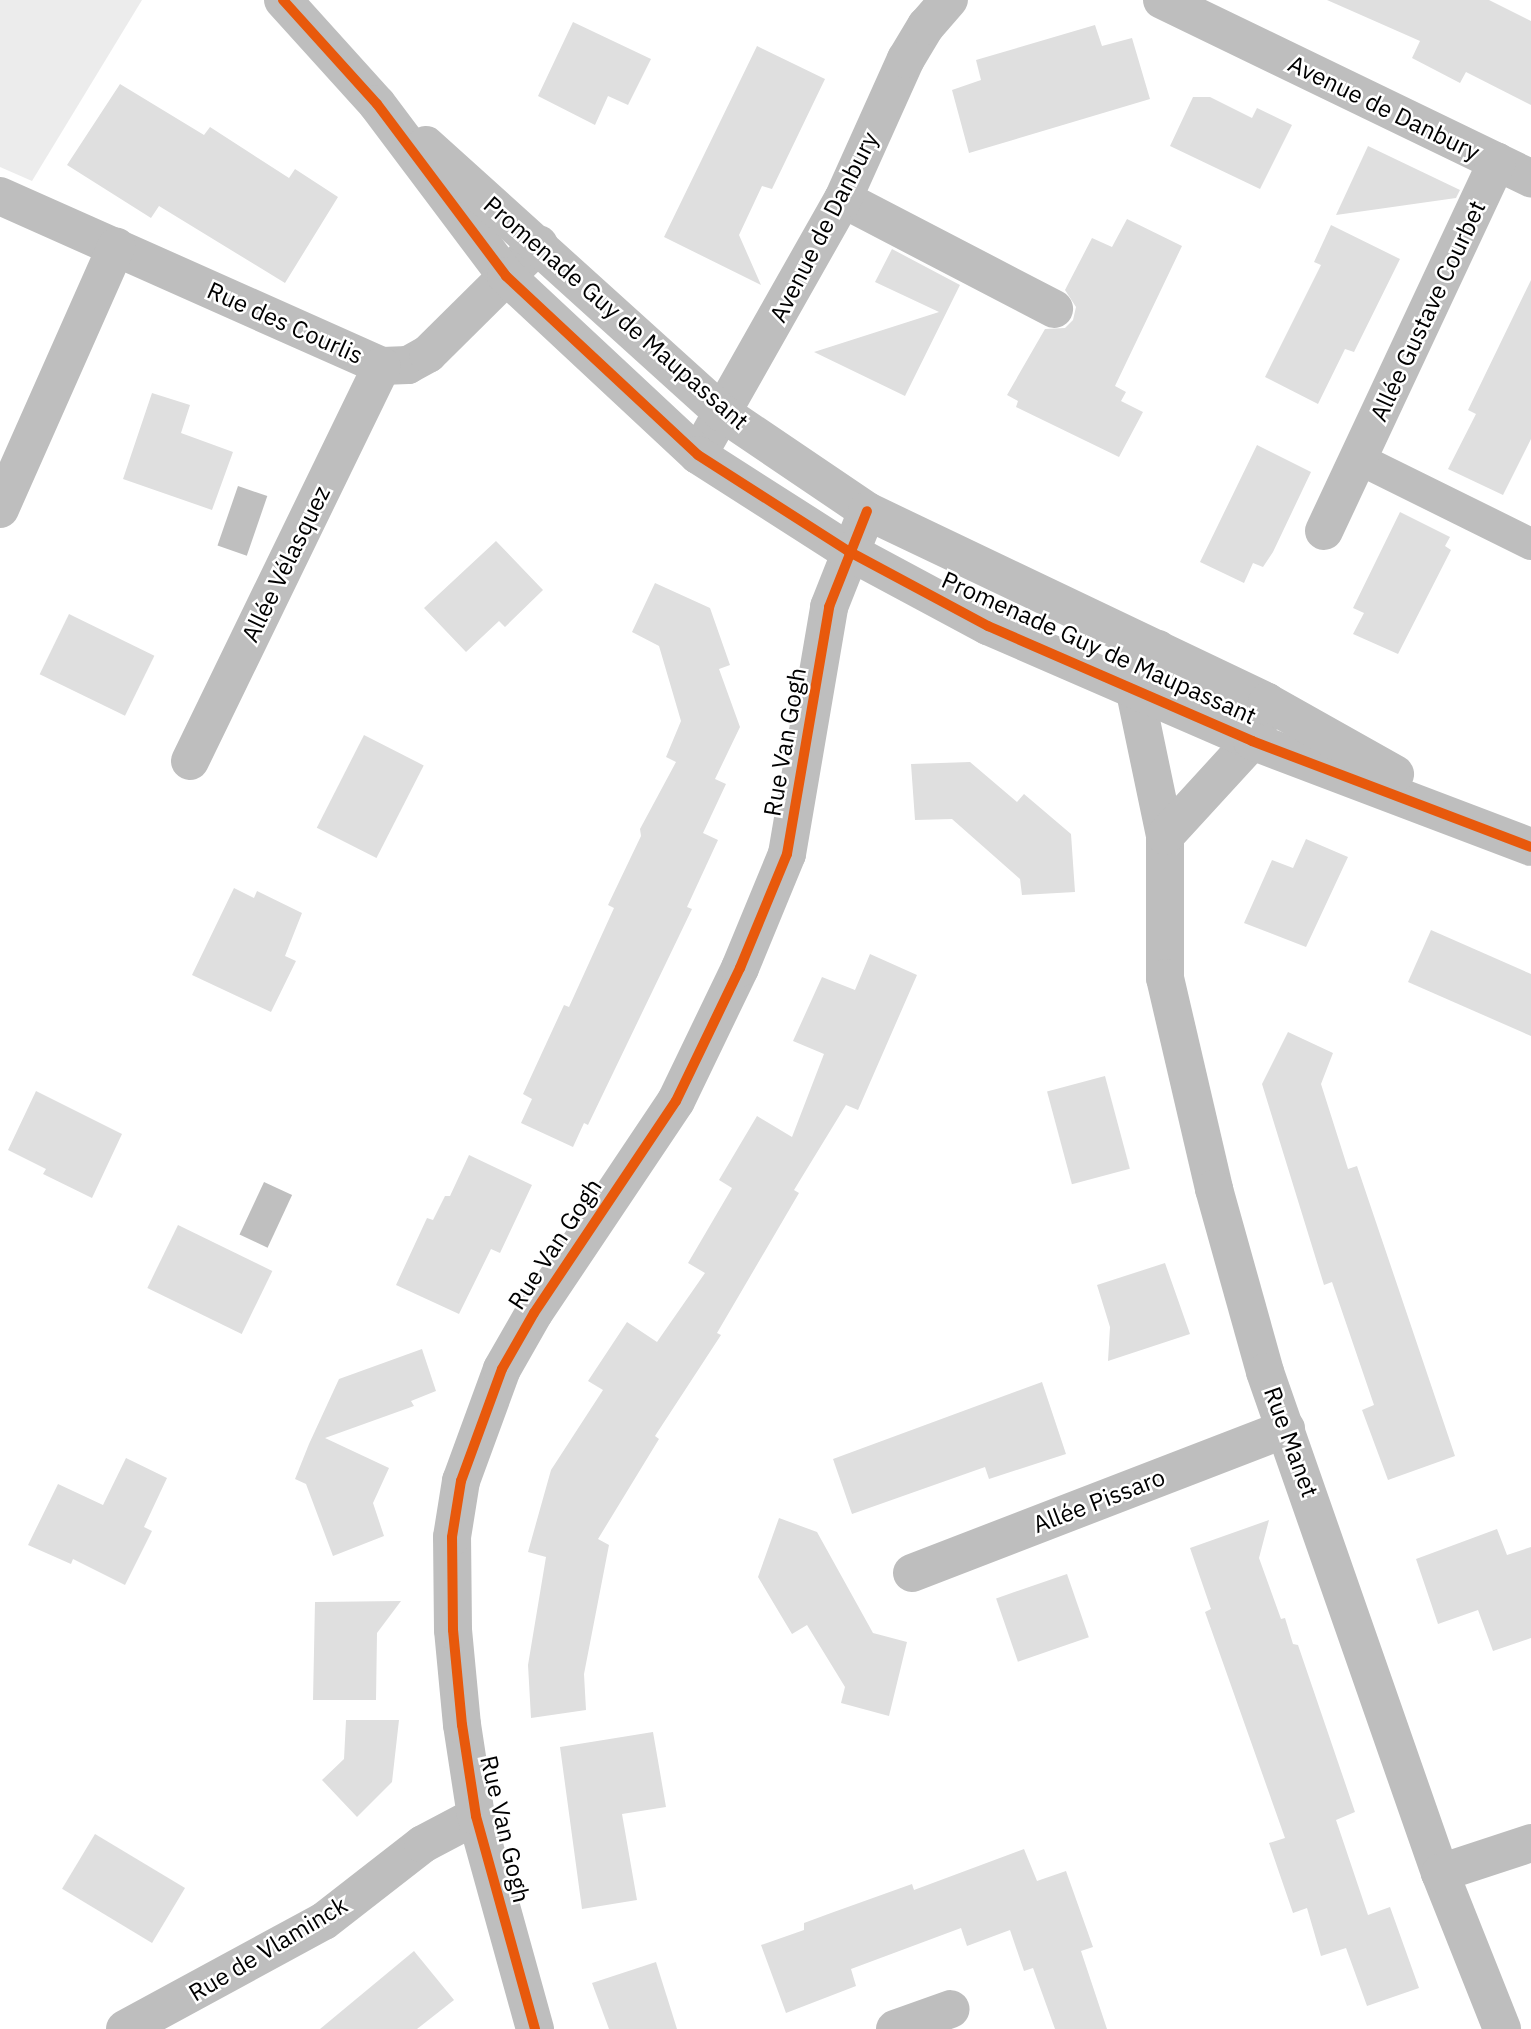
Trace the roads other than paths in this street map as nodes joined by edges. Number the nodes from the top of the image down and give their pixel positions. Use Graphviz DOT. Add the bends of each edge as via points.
graph roads {
  1 [pos="283,0"];
  2 [pos="949,0"];
  3 [pos="1162,0"];
  4 [pos="377,104"];
  5 [pos="1497,162"];
  6 [pos="1531,178"];
  7 [pos="0,196"];
  8 [pos="843,200"];
  9 [pos="539,244"];
  10 [pos="116,247"];
  11 [pos="506,276"];
  12 [pos="1054,309"];
  13 [pos="382,366"];
  14 [pos="724,414"];
  15 [pos="698,455"];
  16 [pos="1359,459"];
  17 [pos="0,509"];
  18 [pos="867,511"];
  19 [pos="1324,531"];
  20 [pos="1531,544"];
  21 [pos="848,551"];
  22 [pos="1158,649"];
  23 [pos="1135,692"];
  24 [pos="1267,702"];
  25 [pos="1252,741"];
  26 [pos="190,761"];
  27 [pos="1165,836"];
  28 [pos="1516,841"];
  29 [pos="1286,1429"];
  30 [pos="912,1573"];
  31 [pos="476,1816"];
  32 [pos="1531,1843"];
  33 [pos="1440,1873"];
  34 [pos="951,2009"];
  35 [pos="125,2029"];
  36 [pos="535,2029"];
  37 [pos="895,2029"];
  38 [pos="1502,2029"];
  1 -- 4 [label="street, Promenade Guy de Maupassant"];
  2 -- 8 [label="street, Avenue de Danbury" via="906,59"];
  3 -- 5 [label="street, Avenue de Danbury"];
  4 -- 9 [label="street, Promenade Guy de Maupassant"];
  4 -- 11 [label="street, Promenade Guy de Maupassant"];
  5 -- 6 [label="street, Avenue de Danbury"];
  5 -- 16 [label="street, Allée Gustave Courbet"];
  7 -- 10 [label="street, Rue des Courlis"];
  8 -- 12 [label="street"];
  8 -- 14 [label="street, Avenue de Danbury"];
  9 -- 11 [label="street, Rue des Courlis"];
  9 -- 14 [label="street, Promenade Guy de Maupassant"];
  10 -- 13 [label="street, Rue des Courlis"];
  10 -- 17 [label="street"];
  11 -- 13 [label="street, Rue des Courlis" via="428,354 408,365"];
  11 -- 15 [label="street, Promenade Guy de Maupassant"];
  13 -- 26 [label="street, Allée Vélasquez"];
  14 -- 15 [label="street, Avenue de Danbury"];
  14 -- 18 [label="street, Promenade Guy de Maupassant"];
  15 -- 21 [label="street, Promenade Guy de Maupassant"];
  16 -- 19 [label="street, Allée Gustave Courbet"];
  16 -- 20 [label="lane"];
  18 -- 21 [label="street, Rue Van Gogh"];
  18 -- 22 [label="street, Promenade Guy de Maupassant"];
  21 -- 23 [label="street, Promenade Guy de Maupassant" via="988,626"];
  21 -- 31 [label="street, Rue Van Gogh" via="829,607 787,854 676,1101 534,1312 502,1369 461,1481 452,1537 453,1630"];
  22 -- 23 [label="street"];
  22 -- 24 [label="street, Promenade Guy de Maupassant"];
  23 -- 25 [label="street, Promenade Guy de Maupassant"];
  23 -- 27 [label="street, Rue Manet"];
  24 -- 25 [label="street"];
  24 -- 28 [label="street, Promenade Guy de Maupassant"];
  25 -- 27 [label="street"];
  25 -- 28 [label="street, Promenade Guy de Maupassant"];
  27 -- 29 [label="street, Rue Manet" via="1165,978 1214,1189 1265,1372"];
  29 -- 30 [label="street, Allée Pissaro"];
  29 -- 33 [label="street, Rue Manet"];
  31 -- 35 [label="street, Rue de Vlaminck" via="424,1844 324,1921"];
  31 -- 36 [label="street, Rue Van Gogh"];
  32 -- 33 [label="street"];
  33 -- 38 [label="street, Rue Manet"];
  34 -- 37 [label="street"];
}
